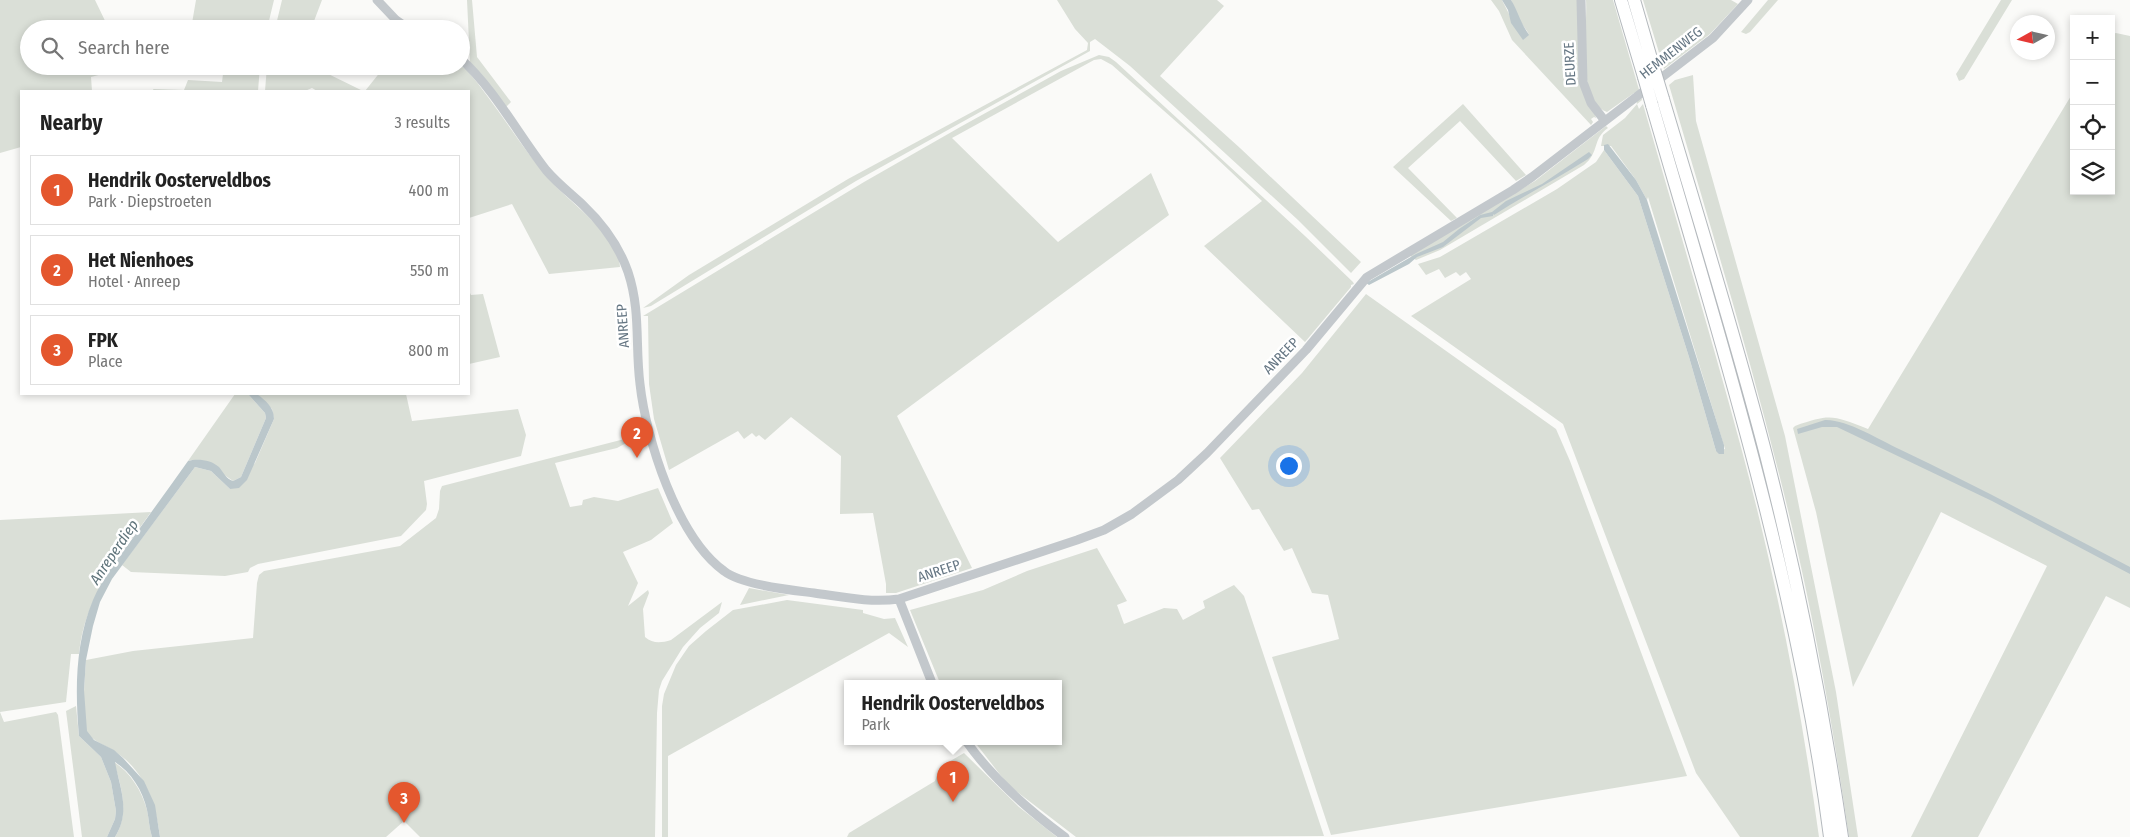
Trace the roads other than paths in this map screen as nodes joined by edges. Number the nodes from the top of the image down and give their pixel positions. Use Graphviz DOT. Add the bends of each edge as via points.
graph roads {
  1 [pos="376,0"];
  2 [pos="1581,0"];
  3 [pos="1621,0"];
  4 [pos="1634,0"];
  5 [pos="1748,0"];
  6 [pos="396,20"];
  7 [pos="470,68"];
  8 [pos="1658,102"];
  9 [pos="1605,121"];
  10 [pos="899,599"];
  11 [pos="931,680"];
  12 [pos="969,745"];
  13 [pos="1065,837"];
  14 [pos="1830,837"];
  15 [pos="1842,837"];
  1 -- 6 [label="street"];
  2 -- 9 [label="street, DEURZE" via="1583,82 1591,103"];
  3 -- 8 [label="highway, bridge" via="1644,78"];
  4 -- 8 [label="highway, bridge" via="1654,69"];
  5 -- 9 [label="street, HEMMENWEG" via="1713,38"];
  7 -- 10 [label="street, ANREEP" via="547,171 598,221 620,252 635,298 639,383 658,463 674,504 703,549 725,572 741,580 866,601"];
  8 -- 14 [label="highway" via="1756,466 1778,560 1805,689"];
  8 -- 15 [label="highway" via="1746,381 1781,516 1801,601"];
  9 -- 10 [label="street, ANREEP" via="1513,190 1367,277 1306,350 1207,453 1144,507 1104,530"];
  10 -- 11 [label="street"];
  12 -- 13 [label="street" via="1007,790"];
}
